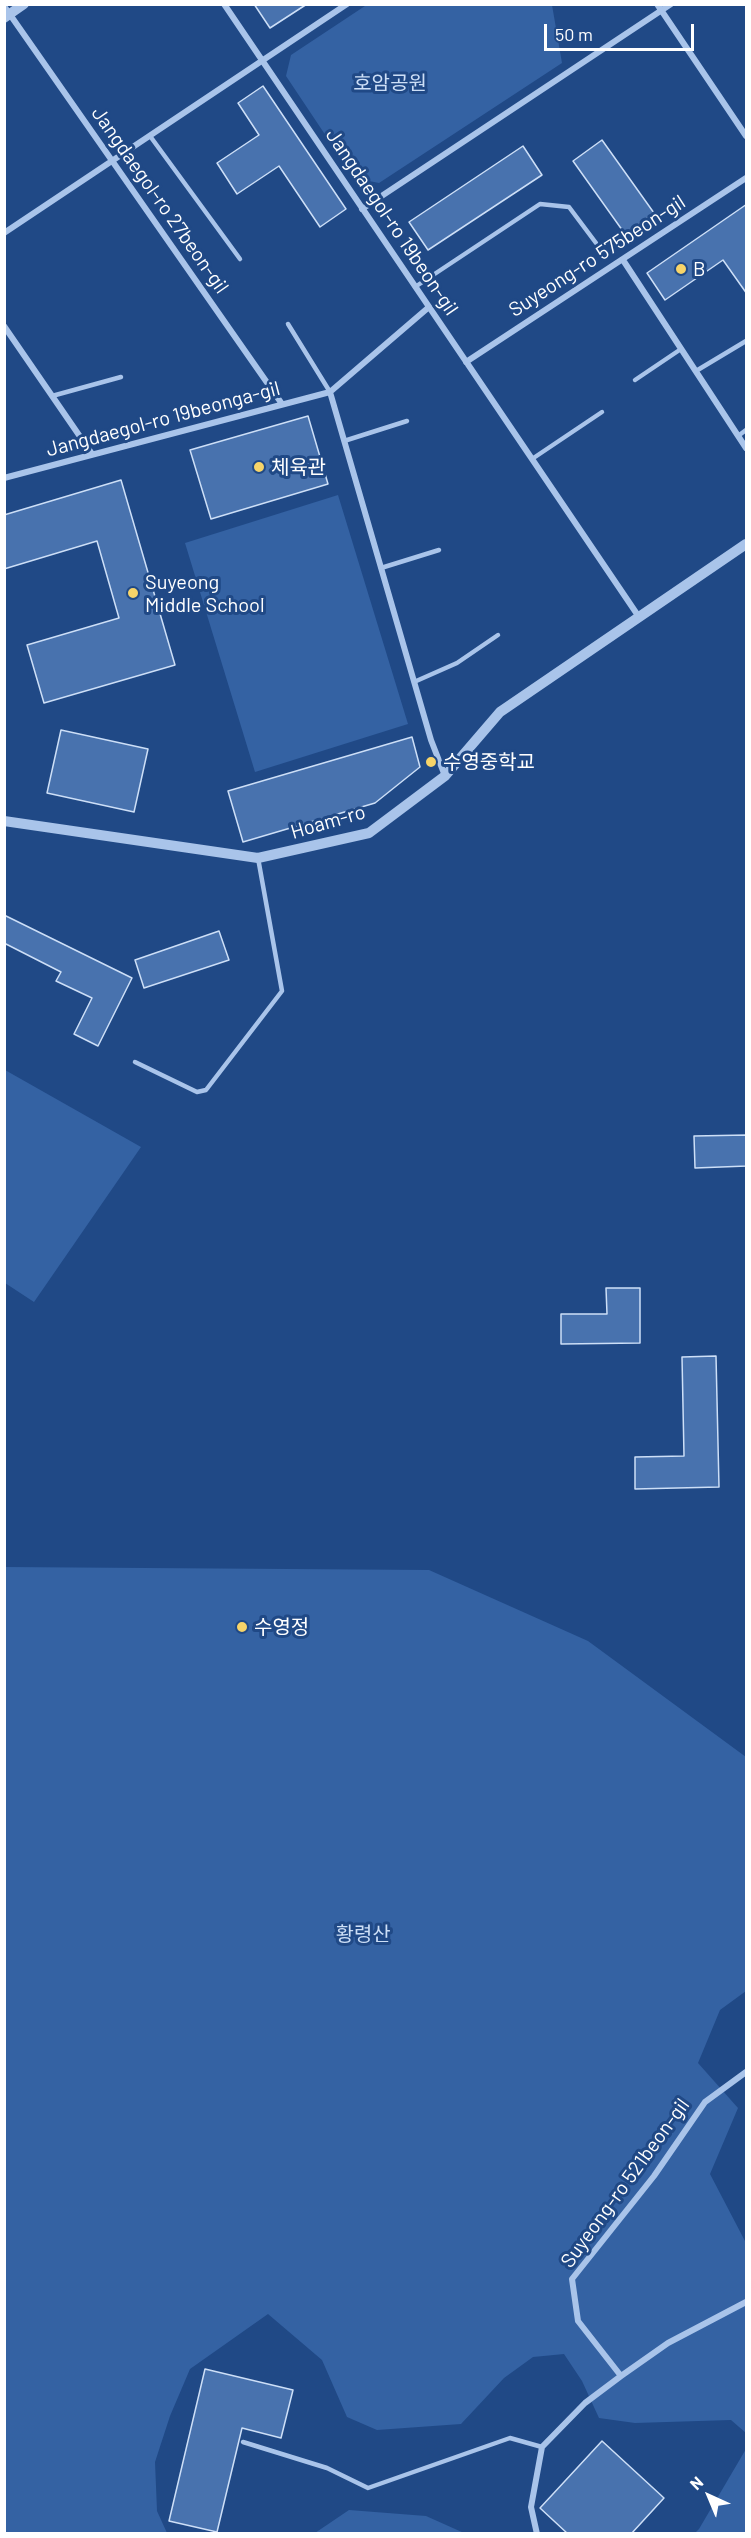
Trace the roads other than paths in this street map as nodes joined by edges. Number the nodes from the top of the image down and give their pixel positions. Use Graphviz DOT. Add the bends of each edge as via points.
graph roads {
  1 [pos="24,4"];
  2 [pos="224,4"];
  3 [pos="346,4"];
  4 [pos="657,4"];
  5 [pos="671,4"];
  6 [pos="661,11"];
  7 [pos="7,13"];
  8 [pos="262,61"];
  9 [pos="747,135"];
  10 [pos="150,136"];
  11 [pos="112,160"];
  12 [pos="747,178"];
  13 [pos="362,209"];
  14 [pos="4,233"];
  15 [pos="596,243"];
  16 [pos="240,259"];
  17 [pos="623,260"];
  18 [pos="415,287"];
  19 [pos="429,307"];
  20 [pos="288,324"];
  21 [pos="4,326"];
  22 [pos="746,341"];
  23 [pos="681,349"];
  24 [pos="466,362"];
  25 [pos="696,371"];
  26 [pos="121,377"];
  27 [pos="635,380"];
  28 [pos="330,392"];
  29 [pos="52,396"];
  30 [pos="282,404"];
  31 [pos="602,412"];
  32 [pos="407,421"];
  33 [pos="747,430"];
  34 [pos="738,435"];
  35 [pos="344,441"];
  36 [pos="747,448"];
  37 [pos="92,454"];
  38 [pos="532,459"];
  39 [pos="4,478"];
  40 [pos="747,544"];
  41 [pos="439,550"];
  42 [pos="381,568"];
  43 [pos="639,617"];
  44 [pos="498,635"];
  45 [pos="414,682"];
  46 [pos="445,776"];
  47 [pos="4,821"];
  48 [pos="258,858"];
  49 [pos="135,1062"];
  50 [pos="747,2072"];
  51 [pos="747,2302"];
  52 [pos="621,2376"];
  53 [pos="243,2442"];
  54 [pos="542,2447"];
  55 [pos="537,2534"];
  1 -- 7 [label="street"];
  2 -- 8 [label="street, Jangdaegol-ro 19beon-gil"];
  3 -- 8 [label="street"];
  4 -- 6 [label="street"];
  5 -- 6 [label="street"];
  6 -- 9 [label="street"];
  6 -- 13 [label="street"];
  7 -- 11 [label="street, Jangdaegol-ro 27beon-gil"];
  8 -- 10 [label="street"];
  8 -- 13 [label="street, Jangdaegol-ro 19beon-gil"];
  10 -- 11 [label="street"];
  10 -- 16 [label="lane"];
  11 -- 14 [label="street"];
  11 -- 30 [label="street, Jangdaegol-ro 27beon-gil"];
  12 -- 17 [label="street, Suyeong-ro 575beon-gil"];
  13 -- 18 [label="street, Jangdaegol-ro 19beon-gil"];
  15 -- 18 [label="lane" via="569,207 540,204"];
  17 -- 23 [label="street"];
  17 -- 24 [label="street, Suyeong-ro 575beon-gil"];
  18 -- 19 [label="street, Jangdaegol-ro 19beon-gil"];
  19 -- 24 [label="street, Jangdaegol-ro 19beon-gil"];
  19 -- 28 [label="street, Jangdaegol-ro 19beonga-gil"];
  20 -- 28 [label="lane"];
  21 -- 29 [label="street"];
  22 -- 25 [label="lane"];
  23 -- 25 [label="street"];
  23 -- 27 [label="lane"];
  24 -- 38 [label="street, Jangdaegol-ro 19beon-gil"];
  25 -- 34 [label="street"];
  26 -- 29 [label="lane"];
  28 -- 30 [label="street, Jangdaegol-ro 19beonga-gil"];
  28 -- 35 [label="street"];
  29 -- 37 [label="street"];
  30 -- 37 [label="street, Jangdaegol-ro 19beonga-gil"];
  31 -- 38 [label="lane"];
  32 -- 35 [label="lane"];
  33 -- 34 [label="lane"];
  34 -- 36 [label="street"];
  35 -- 42 [label="street"];
  37 -- 39 [label="street, Jangdaegol-ro 19beonga-gil"];
  38 -- 43 [label="street, Jangdaegol-ro 19beon-gil"];
  40 -- 43 [label="street, Hoam-ro"];
  41 -- 42 [label="lane"];
  42 -- 45 [label="street"];
  43 -- 46 [label="street, Hoam-ro" via="500,712"];
  44 -- 45 [label="lane" via="457,663"];
  45 -- 46 [label="street"];
  46 -- 48 [label="street, Hoam-ro" via="369,833"];
  47 -- 48 [label="street, Hoam-ro"];
  48 -- 49 [label="lane" via="282,991 206,1090 197,1092"];
  50 -- 52 [label="street, Suyeong-ro 521beon-gil" via="705,2102 654,2176 572,2279 578,2321"];
  51 -- 52 [label="street" via="668,2343"];
  52 -- 54 [label="street" via="585,2403"];
  53 -- 54 [label="lane" via="327,2468 368,2488 510,2438"];
  54 -- 55 [label="street" via="531,2507"];
}
